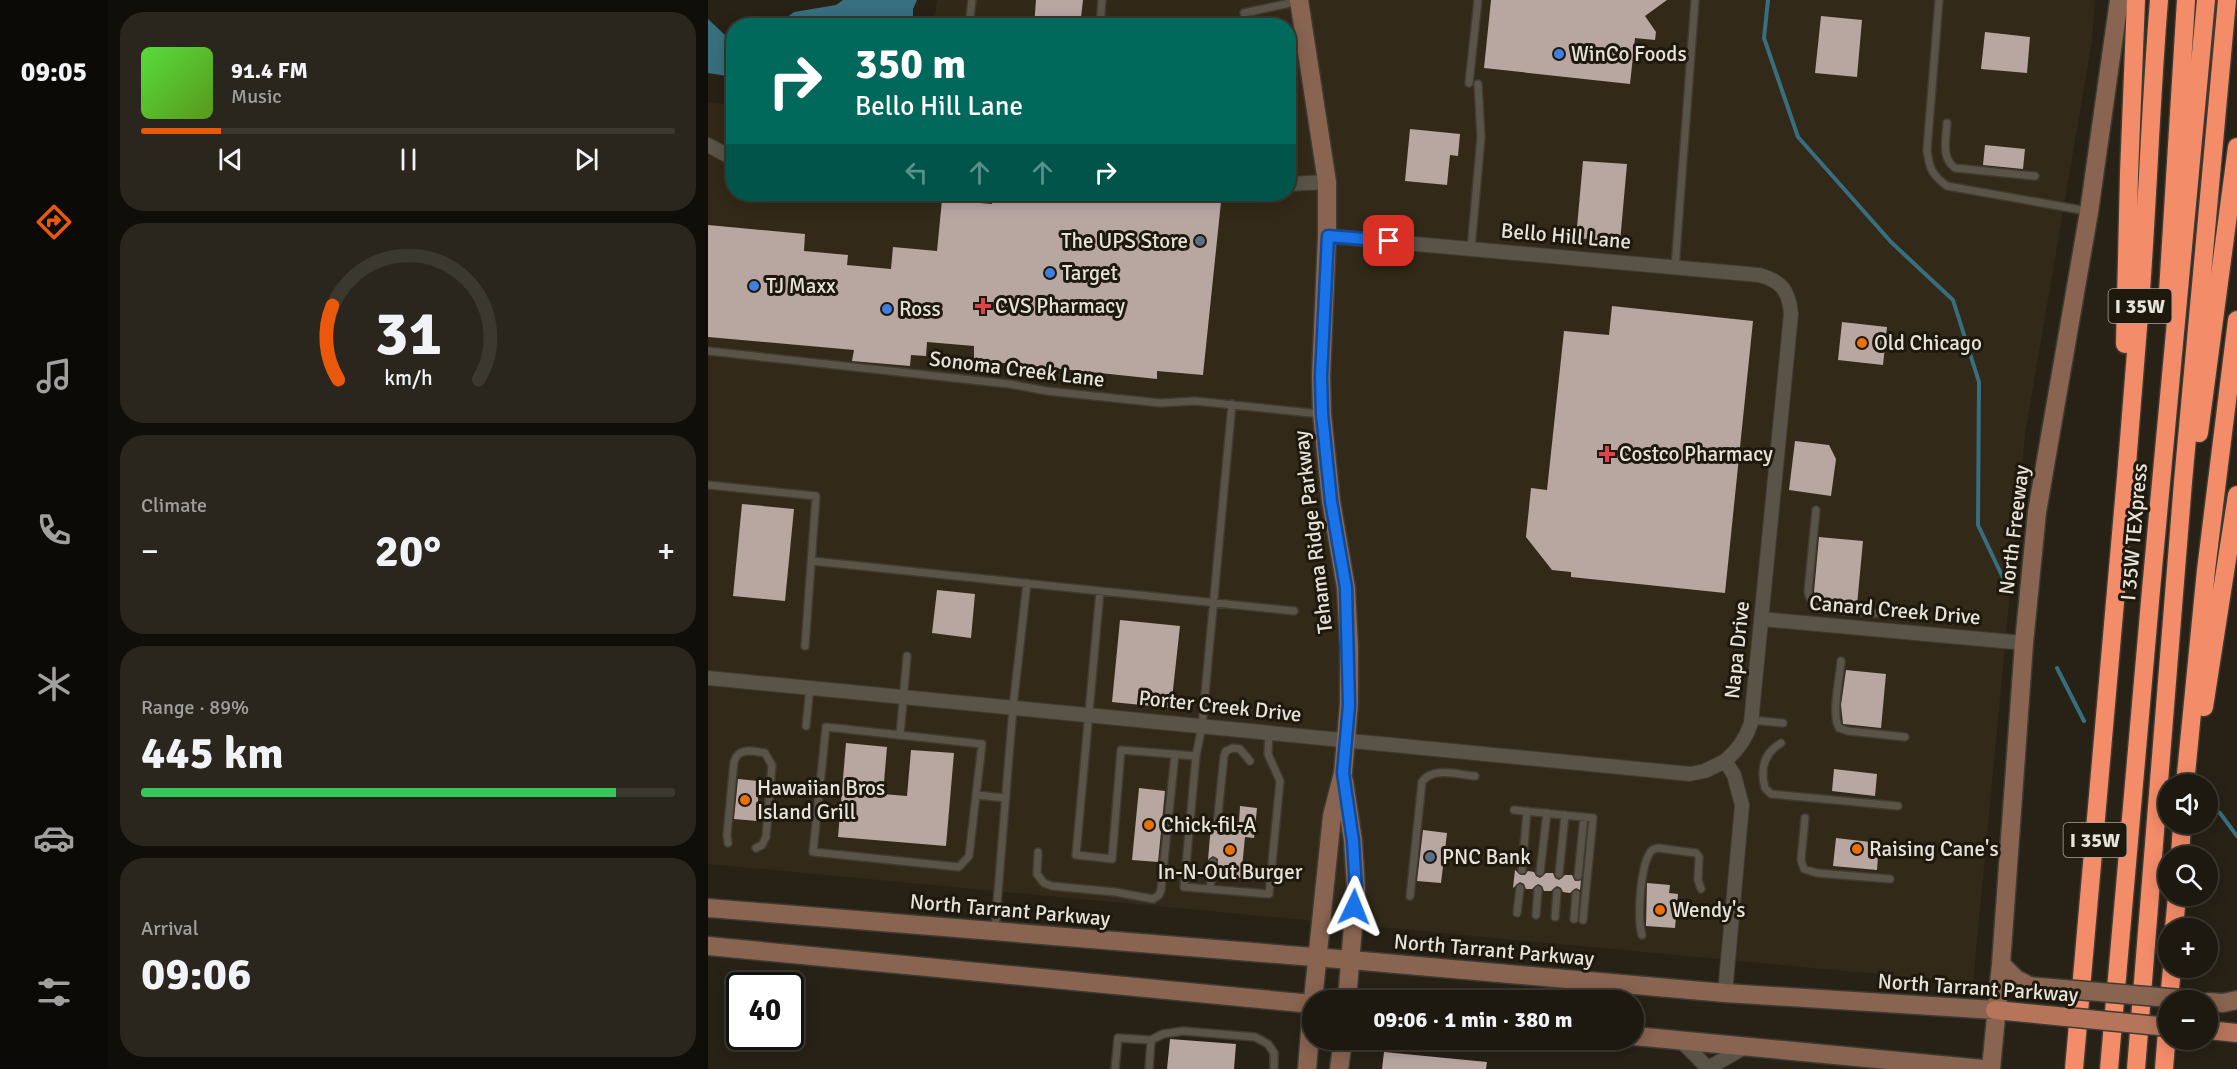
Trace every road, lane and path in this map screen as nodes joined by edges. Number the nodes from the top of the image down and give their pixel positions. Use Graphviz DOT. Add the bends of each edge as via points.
graph roads {
  1 [pos="972,0"];
  2 [pos="1102,0"];
  3 [pos="1302,0"];
  4 [pos="1478,0"];
  5 [pos="1695,0"];
  6 [pos="1939,0"];
  7 [pos="2119,0"];
  8 [pos="2136,0"];
  9 [pos="2159,0"];
  10 [pos="2186,0"];
  11 [pos="2206,0"];
  12 [pos="2227,0"];
  13 [pos="1244,13"];
  14 [pos="970,18"];
  15 [pos="1101,18"];
  16 [pos="1469,82"];
  17 [pos="1478,84"];
  18 [pos="1947,123"];
  19 [pos="708,145"];
  20 [pos="2237,147"];
  21 [pos="726,155"];
  22 [pos="2035,176"];
  23 [pos="1327,182"];
  24 [pos="1296,184"];
  25 [pos="2089,212"];
  26 [pos="1328,236"];
  27 [pos="1471,249"];
  28 [pos="1675,268"];
  29 [pos="1790,299"];
  30 [pos="2237,320"];
  31 [pos="708,351"];
  32 [pos="1232,404"];
  33 [pos="1322,414"];
  34 [pos="2183,482"];
  35 [pos="708,485"];
  36 [pos="2237,495"];
  37 [pos="1816,510"];
  38 [pos="2157,523"];
  39 [pos="813,561"];
  40 [pos="1027,584"];
  41 [pos="1100,591"];
  42 [pos="1213,603"];
  43 [pos="1294,611"];
  44 [pos="2115,611"];
  45 [pos="1889,614"];
  46 [pos="1761,619"];
  47 [pos="2024,643"];
  48 [pos="805,646"];
  49 [pos="907,656"];
  50 [pos="1841,661"];
  51 [pos="708,678"];
  52 [pos="810,687"];
  53 [pos="903,696"];
  54 [pos="1013,707"];
  55 [pos="1090,715"];
  56 [pos="1751,720"];
  57 [pos="1783,723"];
  58 [pos="806,726"];
  59 [pos="1202,726"];
  60 [pos="1269,732"];
  61 [pos="900,735"];
  62 [pos="1905,737"];
  63 [pos="1346,740"];
  64 [pos="1781,743"];
  65 [pos="1175,754"];
  66 [pos="1196,756"];
  67 [pos="1250,761"];
  68 [pos="1725,761"];
  69 [pos="2186,765"];
  70 [pos="1343,773"];
  71 [pos="2186,774"];
  72 [pos="1475,776"];
  73 [pos="976,795"];
  74 [pos="1006,798"];
  75 [pos="1898,806"];
  76 [pos="1514,810"];
  77 [pos="1527,811"];
  78 [pos="1547,813"];
  79 [pos="1565,815"];
  80 [pos="1584,817"];
  81 [pos="1805,818"];
  82 [pos="1218,825"];
  83 [pos="728,843"];
  84 [pos="756,848"];
  85 [pos="1038,852"];
  86 [pos="1213,862"];
  87 [pos="1522,870"];
  88 [pos="1540,872"];
  89 [pos="1559,874"];
  90 [pos="1578,876"];
  91 [pos="1890,879"];
  92 [pos="1520,888"];
  93 [pos="1210,889"];
  94 [pos="1701,889"];
  95 [pos="1538,890"];
  96 [pos="1557,892"];
  97 [pos="1576,894"];
  98 [pos="1410,896"];
  99 [pos="708,908"];
  100 [pos="1517,913"];
  101 [pos="1536,915"];
  102 [pos="1555,917"];
  103 [pos="1574,919"];
  104 [pos="1584,920"];
  105 [pos="994,931"];
  106 [pos="1642,935"];
  107 [pos="708,946"];
  108 [pos="1317,957"];
  109 [pos="1351,960"];
  110 [pos="2001,964"];
  111 [pos="1314,990"];
  112 [pos="1348,990"];
  113 [pos="1725,993"];
  114 [pos="2158,997"];
  115 [pos="1302,1003"];
  116 [pos="1995,1011"];
  117 [pos="2158,1026"];
  118 [pos="1644,1037"];
  119 [pos="1151,1040"];
  120 [pos="1681,1041"];
  121 [pos="1745,1047"];
  122 [pos="1309,1050"];
  123 [pos="1342,1050"];
  124 [pos="2165,1050"];
  125 [pos="1710,1068"];
  126 [pos="1115,1069"];
  127 [pos="1149,1069"];
  128 [pos="1274,1069"];
  129 [pos="1307,1069"];
  130 [pos="1339,1069"];
  131 [pos="1983,1069"];
  132 [pos="1991,1069"];
  133 [pos="2074,1069"];
  134 [pos="2109,1069"];
  135 [pos="2136,1069"];
  136 [pos="2164,1069"];
  1 -- 14 [label="lane"];
  2 -- 15 [label="lane"];
  3 -- 13 [label="lane"];
  3 -- 23 [label="main road, Tehama Ridge Parkway"];
  4 -- 16 [label="lane"];
  5 -- 28 [label="lane"];
  6 -- 25 [label="lane" via="1927,150 1929,169 1947,186"];
  7 -- 25 [label="main road, North Freeway"];
  8 -- 44 [label="highway" via="2125,370 2106,570"];
  9 -- 44 [label="highway, I 35W"];
  10 -- 38 [label="highway" via="2169,284 2148,499"];
  11 -- 38 [label="highway, I 35W TEXpress"];
  12 -- 34 [label="highway"];
  17 -- 27 [label="lane" via="1481,137"];
  18 -- 22 [label="lane" via="1946,156 1955,168"];
  19 -- 21 [label="street"];
  20 -- 34 [label="highway" via="2195,462"];
  23 -- 24 [label="street"];
  23 -- 26 [label="main road, Tehama Ridge Parkway"];
  25 -- 47 [label="main road, North Freeway" via="2040,491"];
  26 -- 27 [label="street, Bello Hill Lane"];
  26 -- 33 [label="main road, Tehama Ridge Parkway"];
  27 -- 28 [label="street, Bello Hill Lane"];
  28 -- 29 [label="street, Bello Hill Lane" via="1774,279"];
  29 -- 46 [label="street, Napa Drive"];
  30 -- 69 [label="highway"];
  31 -- 32 [label="lane, Sonoma Creek Lane" via="1160,403"];
  32 -- 33 [label="lane, Sonoma Creek Lane"];
  32 -- 42 [label="lane"];
  33 -- 63 [label="main road, Tehama Ridge Parkway" via="1346,588"];
  34 -- 135 [label="highway"];
  35 -- 39 [label="lane" via="816,496"];
  36 -- 69 [label="highway" via="2200,734"];
  37 -- 45 [label="lane" via="1808,592 1814,604"];
  38 -- 134 [label="highway, I 35W TEXpress"];
  39 -- 40 [label="lane"];
  39 -- 48 [label="lane"];
  40 -- 41 [label="lane"];
  40 -- 54 [label="lane"];
  41 -- 42 [label="lane"];
  41 -- 55 [label="lane"];
  42 -- 43 [label="lane"];
  42 -- 59 [label="lane"];
  44 -- 133 [label="highway, I 35W"];
  46 -- 47 [label="street, Canard Creek Drive"];
  46 -- 56 [label="street, Napa Drive"];
  47 -- 110 [label="main road, North Freeway"];
  49 -- 53 [label="lane"];
  50 -- 62 [label="lane" via="1836,713 1839,728"];
  51 -- 52 [label="street, Porter Creek Drive"];
  52 -- 53 [label="street, Porter Creek Drive"];
  52 -- 58 [label="lane"];
  53 -- 54 [label="street, Porter Creek Drive"];
  53 -- 61 [label="lane"];
  54 -- 55 [label="street, Porter Creek Drive"];
  54 -- 74 [label="lane"];
  55 -- 59 [label="street, Porter Creek Drive"];
  55 -- 65 [label="lane" via="1076,855 1112,859 1121,750"];
  56 -- 57 [label="lane"];
  56 -- 68 [label="street, Napa Drive" via="1748,733"];
  59 -- 60 [label="street, Porter Creek Drive"];
  59 -- 66 [label="lane"];
  60 -- 63 [label="street, Porter Creek Drive"];
  60 -- 93 [label="lane" via="1268,754 1280,781 1269,894"];
  61 -- 73 [label="lane" via="982,744"];
  61 -- 73 [label="lane" via="826,727 813,852 959,867 969,856"];
  63 -- 68 [label="street, Porter Creek Drive" via="1690,774"];
  63 -- 70 [label="main road, Tehama Ridge Parkway"];
  64 -- 75 [label="lane" via="1766,756 1762,769 1765,788 1771,794"];
  65 -- 66 [label="lane"];
  65 -- 85 [label="lane" via="1159,896 1154,899 1052,886 1037,874"];
  66 -- 93 [label="lane" via="1184,887"];
  67 -- 82 [label="lane" via="1240,749 1226,751"];
  68 -- 113 [label="street" via="1734,775 1742,804"];
  69 -- 71 [label="highway"];
  70 -- 108 [label="main road, Tehama Ridge Parkway" via="1332,816"];
  70 -- 109 [label="main road, Tehama Ridge Parkway" via="1356,889"];
  72 -- 98 [label="lane" via="1435,772 1422,782"];
  73 -- 74 [label="lane"];
  74 -- 105 [label="lane"];
  76 -- 77 [label="lane"];
  77 -- 78 [label="lane"];
  77 -- 87 [label="lane"];
  78 -- 79 [label="lane"];
  78 -- 88 [label="lane"];
  79 -- 80 [label="lane"];
  79 -- 89 [label="lane"];
  80 -- 90 [label="lane"];
  80 -- 104 [label="lane" via="1593,818"];
  81 -- 91 [label="lane" via="1801,860 1804,869"];
  83 -- 84 [label="lane" via="734,762 742,751 752,750 765,753 772,765 766,837"];
  86 -- 93 [label="lane"];
  92 -- 100 [label="lane"];
  94 -- 106 [label="lane" via="1696,853 1652,850 1644,863 1639,920"];
  95 -- 101 [label="lane"];
  96 -- 102 [label="lane"];
  97 -- 103 [label="lane"];
  99 -- 105 [label="main road, North Tarrant Parkway"];
  105 -- 108 [label="main road, North Tarrant Parkway"];
  107 -- 115 [label="main road"];
  108 -- 109 [label="main road, North Tarrant Parkway"];
  108 -- 111 [label="main road, Tehama Ridge Parkway"];
  109 -- 112 [label="main road, Tehama Ridge Parkway"];
  109 -- 113 [label="main road, North Tarrant Parkway"];
  110 -- 114 [label="main road, bridge" via="2030,986"];
  110 -- 116 [label="main road, North Freeway"];
  113 -- 116 [label="main road, North Tarrant Parkway"];
  116 -- 117 [label="main road, North Tarrant Parkway, bridge"];
  116 -- 132 [label="main road, North Freeway"];
  118 -- 120 [label="main road"];
  119 -- 126 [label="lane" via="1118,1038"];
  119 -- 127 [label="lane"];
  119 -- 128 [label="lane" via="1183,1031 1255,1037 1268,1044 1274,1053"];
  120 -- 121 [label="main road"];
  120 -- 125 [label="street"];
  121 -- 125 [label="street"];
  121 -- 131 [label="main road"];
  122 -- 129 [label="main road, Tehama Ridge Parkway"];
  123 -- 130 [label="main road"];
  124 -- 136 [label="highway"];
}
